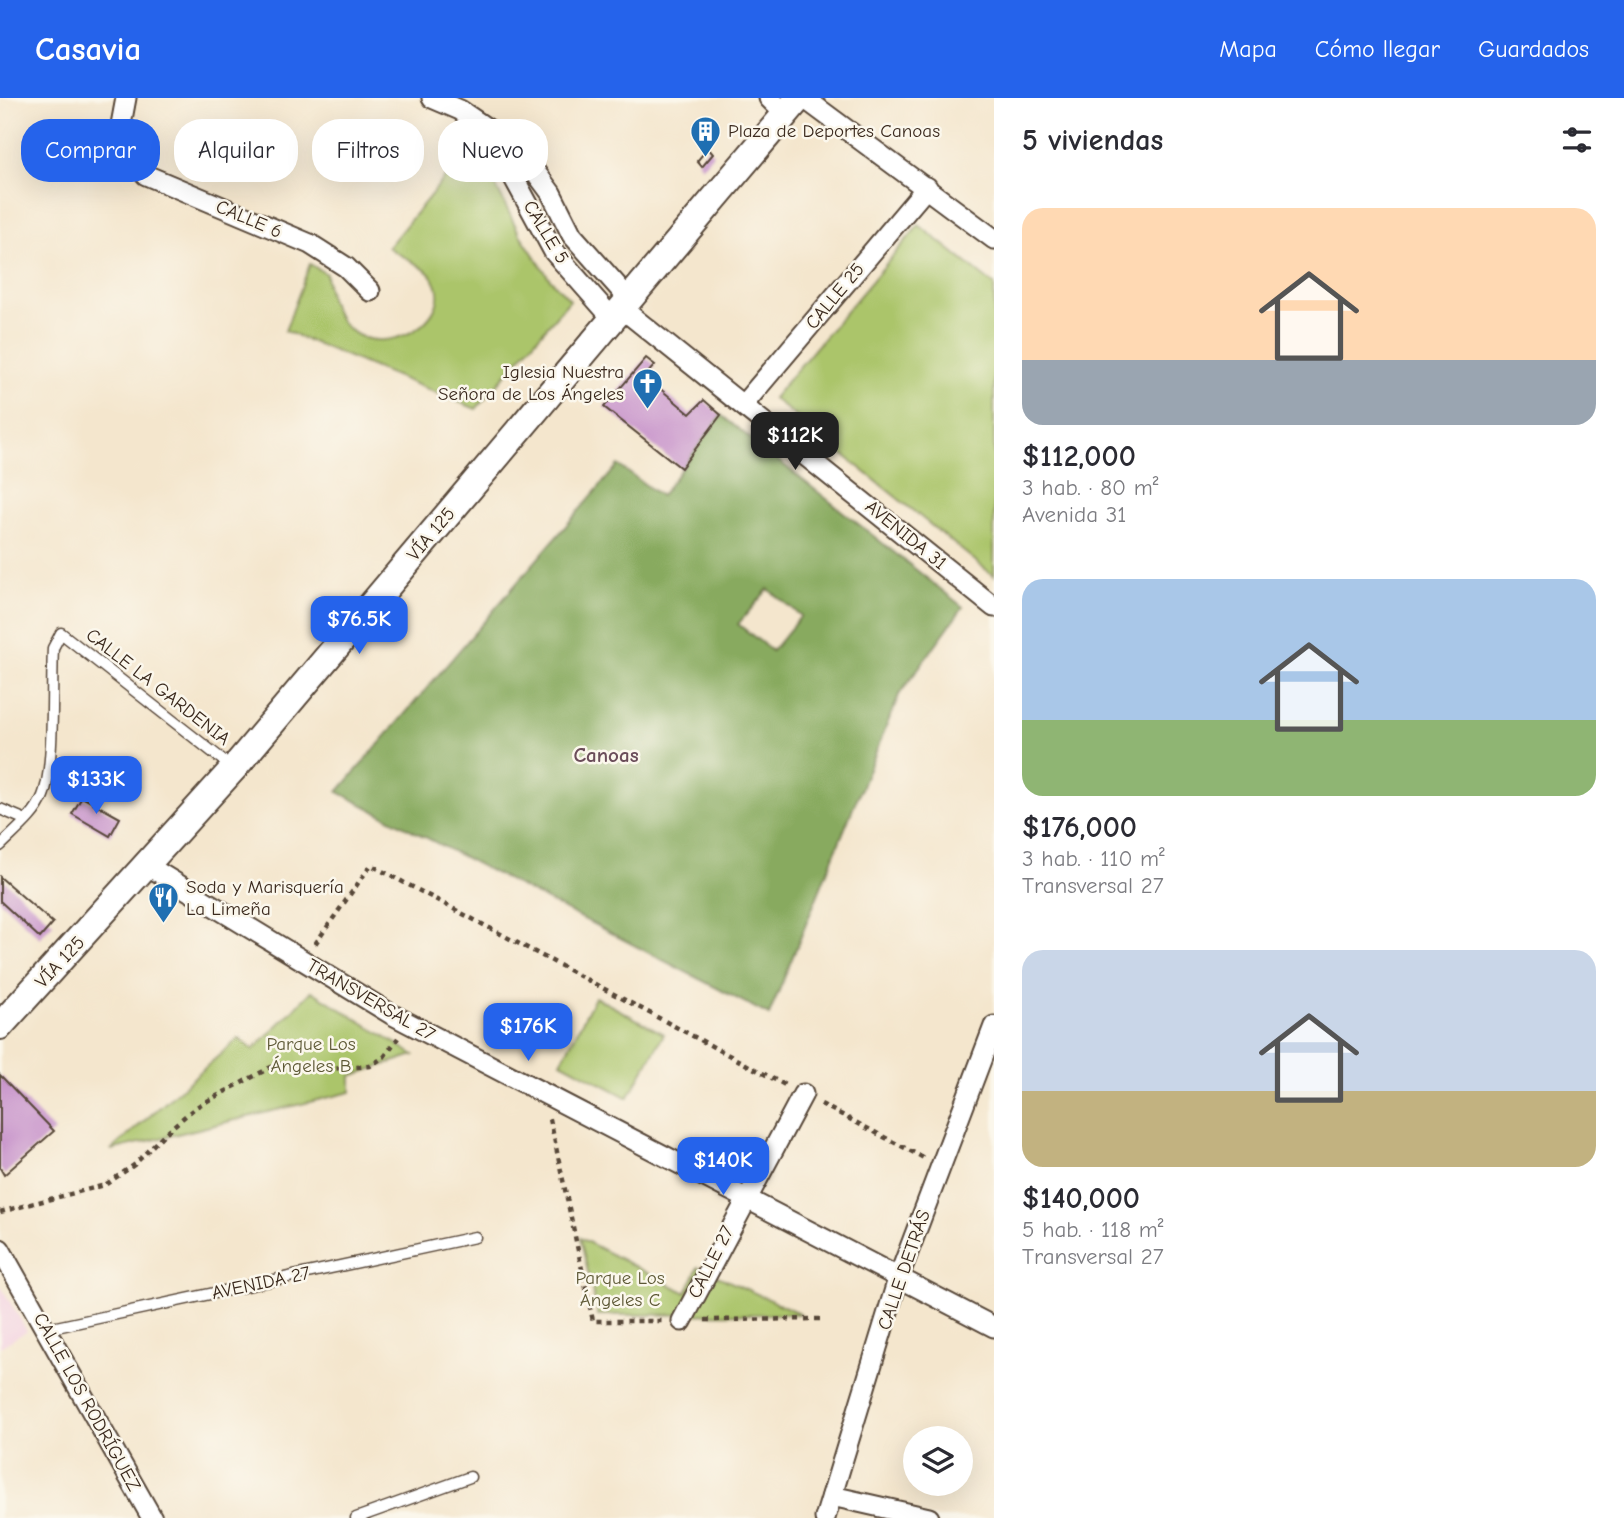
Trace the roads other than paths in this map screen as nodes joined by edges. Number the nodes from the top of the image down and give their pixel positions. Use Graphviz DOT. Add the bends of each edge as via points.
graph roads {
  1 [pos="126,98"];
  2 [pos="432,98"];
  3 [pos="789,102"];
  4 [pos="927,187"];
  5 [pos="994,239"];
  6 [pos="370,291"];
  7 [pos="620,308"];
  8 [pos="743,405"];
  9 [pos="994,607"];
  10 [pos="234,768"];
  11 [pos="0,809"];
  12 [pos="26,820"];
  13 [pos="0,846"];
  14 [pos="148,866"];
  15 [pos="0,1026"];
  16 [pos="994,1026"];
  17 [pos="803,1094"];
  18 [pos="744,1199"];
  19 [pos="475,1237"];
  20 [pos="0,1249"];
  21 [pos="898,1279"];
  22 [pos="681,1321"];
  23 [pos="994,1327"];
  24 [pos="47,1329"];
  25 [pos="470,1478"];
  26 [pos="832,1496"];
  27 [pos="152,1518"];
  28 [pos="356,1518"];
  29 [pos="825,1518"];
  30 [pos="929,1518"];
  1 -- 6 [label="street, CALLE 6" via="120,130 126,152 146,175 310,244 346,267"];
  2 -- 7 [label="street, CALLE 5" via="460,110 520,151 551,193 572,235"];
  3 -- 4 [label="street"];
  3 -- 7 [label="main road, VÍA 125"];
  4 -- 5 [label="street"];
  4 -- 8 [label="street, CALLE 25"];
  7 -- 8 [label="street, AVENIDA 31"];
  7 -- 10 [label="main road, VÍA 125"];
  8 -- 9 [label="street, AVENIDA 31"];
  10 -- 12 [label="lane, CALLE LA GARDENIA" via="61,633 53,648 44,795"];
  10 -- 14 [label="main road, VÍA 125"];
  11 -- 12 [label="lane"];
  12 -- 13 [label="lane"];
  14 -- 15 [label="main road, VÍA 125"];
  14 -- 18 [label="street, TRANSVERSAL 27" via="409,1024"];
  16 -- 21 [label="street, CALLE DETRÁS"];
  17 -- 18 [label="street, CALLE 27"];
  18 -- 21 [label="street, TRANSVERSAL 27"];
  18 -- 22 [label="street, CALLE 27"];
  19 -- 24 [label="lane, AVENIDA 27"];
  20 -- 24 [label="street, CALLE LOS RODRÍGUEZ"];
  21 -- 23 [label="street"];
  21 -- 26 [label="street, CALLE DETRÁS"];
  24 -- 27 [label="street, CALLE LOS RODRÍGUEZ"];
  25 -- 28 [label="lane"];
  26 -- 29 [label="street, CALLE DETRÁS"];
  26 -- 30 [label="street"];
}
